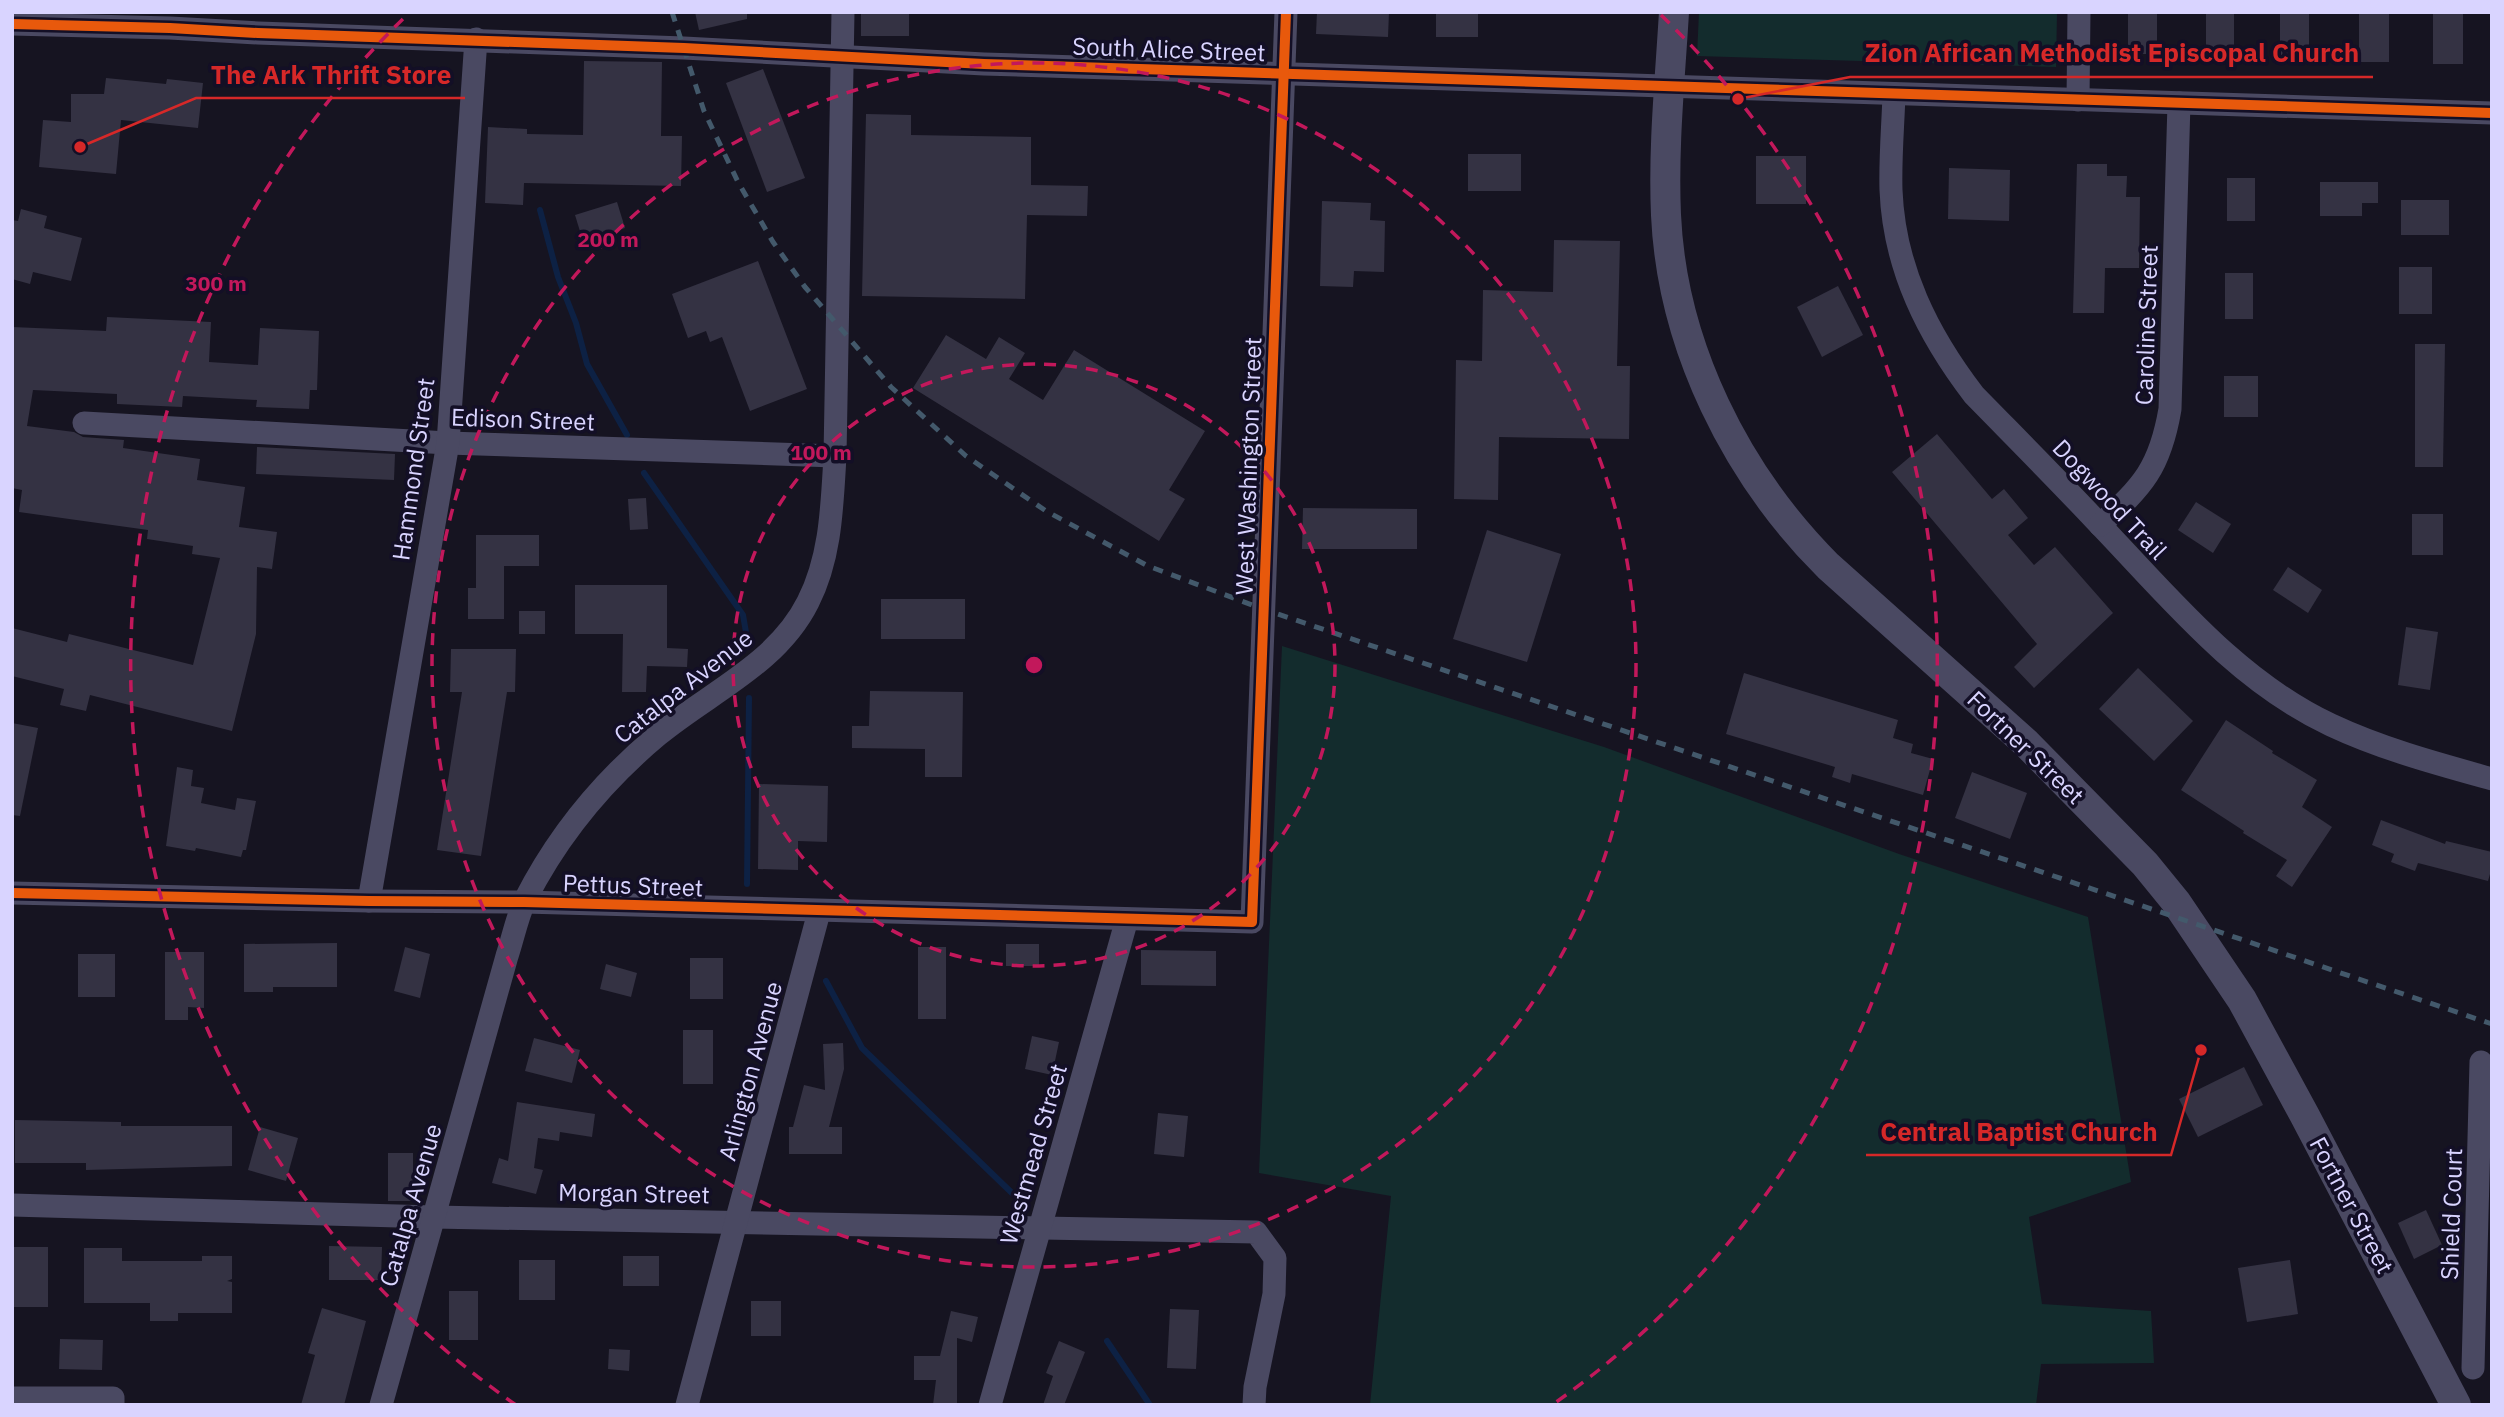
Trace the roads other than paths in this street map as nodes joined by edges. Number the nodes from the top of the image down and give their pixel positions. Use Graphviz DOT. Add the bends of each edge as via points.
graph roads {
  1 [pos="843,12"];
  2 [pos="1286,12"];
  3 [pos="1674,12"];
  4 [pos="2080,12"];
  5 [pos="12,24"];
  6 [pos="476,40"];
  7 [pos="842,55"];
  8 [pos="1284,75"];
  9 [pos="1669,86"];
  10 [pos="1894,94"];
  11 [pos="2078,100"];
  12 [pos="2179,103"];
  13 [pos="2492,113"];
  14 [pos="84,424"];
  15 [pos="448,443"];
  16 [pos="835,456"];
  17 [pos="2100,525"];
  18 [pos="2492,779"];
  19 [pos="12,893"];
  20 [pos="369,901"];
  21 [pos="524,902"];
  22 [pos="819,912"];
  23 [pos="1127,919"];
  24 [pos="1252,922"];
  25 [pos="2481,1062"];
  26 [pos="12,1205"];
  27 [pos="434,1217"];
  28 [pos="737,1221"];
  29 [pos="1040,1228"];
  30 [pos="2482,1369"];
  31 [pos="2451,1396"];
  32 [pos="12,1398"];
  33 [pos="113,1405"];
  34 [pos="382,1405"];
  35 [pos="687,1405"];
  36 [pos="990,1405"];
  37 [pos="1254,1405"];
  1 -- 7 [label="street, Catalpa Avenue"];
  2 -- 8 [label="street, West Washington Street"];
  3 -- 9 [label="street, Fortner Street"];
  4 -- 11 [label="street"];
  5 -- 6 [label="street, South Alice Street"];
  6 -- 7 [label="street, South Alice Street"];
  6 -- 15 [label="street, Hammond Street"];
  7 -- 8 [label="street, South Alice Street"];
  7 -- 16 [label="street, Catalpa Avenue"];
  8 -- 9 [label="street, South Alice Street"];
  8 -- 24 [label="street, West Washington Street"];
  9 -- 10 [label="street, South Alice Street"];
  9 -- 31 [label="street, Fortner Street" via="1666,216 1680,309 1710,395 1752,474 1800,538 2026,743 2145,864 2176,902 2242,1000"];
  10 -- 11 [label="street, South Alice Street"];
  10 -- 17 [label="street, Dogwood Trail" via="1891,192 1897,241 1912,293 1929,329 1974,395"];
  11 -- 12 [label="street, South Alice Street"];
  12 -- 13 [label="street, South Alice Street"];
  12 -- 17 [label="street, Caroline Street" via="2170,409 2152,469 2133,495"];
  14 -- 15 [label="street, Edison Street"];
  15 -- 16 [label="street, Edison Street"];
  15 -- 20 [label="street, Hammond Street"];
  16 -- 21 [label="street, Catalpa Avenue" via="827,546 819,577 796,623 759,662 659,734 623,767 568,831"];
  17 -- 18 [label="street, Dogwood Trail" via="2197,627 2279,695 2330,725 2400,753"];
  19 -- 20 [label="street, Pettus Street"];
  20 -- 21 [label="street, Pettus Street"];
  21 -- 22 [label="street, Pettus Street"];
  21 -- 27 [label="street, Catalpa Avenue"];
  22 -- 23 [label="street, Pettus Street"];
  22 -- 28 [label="street, Arlington Avenue"];
  23 -- 24 [label="street, Pettus Street"];
  23 -- 29 [label="street, Westmead Street"];
  25 -- 30 [label="street, Shield Court"];
  26 -- 27 [label="street, Morgan Street"];
  27 -- 28 [label="street, Morgan Street"];
  27 -- 34 [label="street, Catalpa Avenue"];
  28 -- 29 [label="street, Morgan Street"];
  28 -- 35 [label="street, Arlington Avenue"];
  29 -- 36 [label="street, Westmead Street"];
  29 -- 37 [label="street, Morgan Street" via="1256,1232 1275,1258 1274,1294"];
  30 -- 31 [label="street"];
  32 -- 33 [label="street" via="113,1398"];
}
